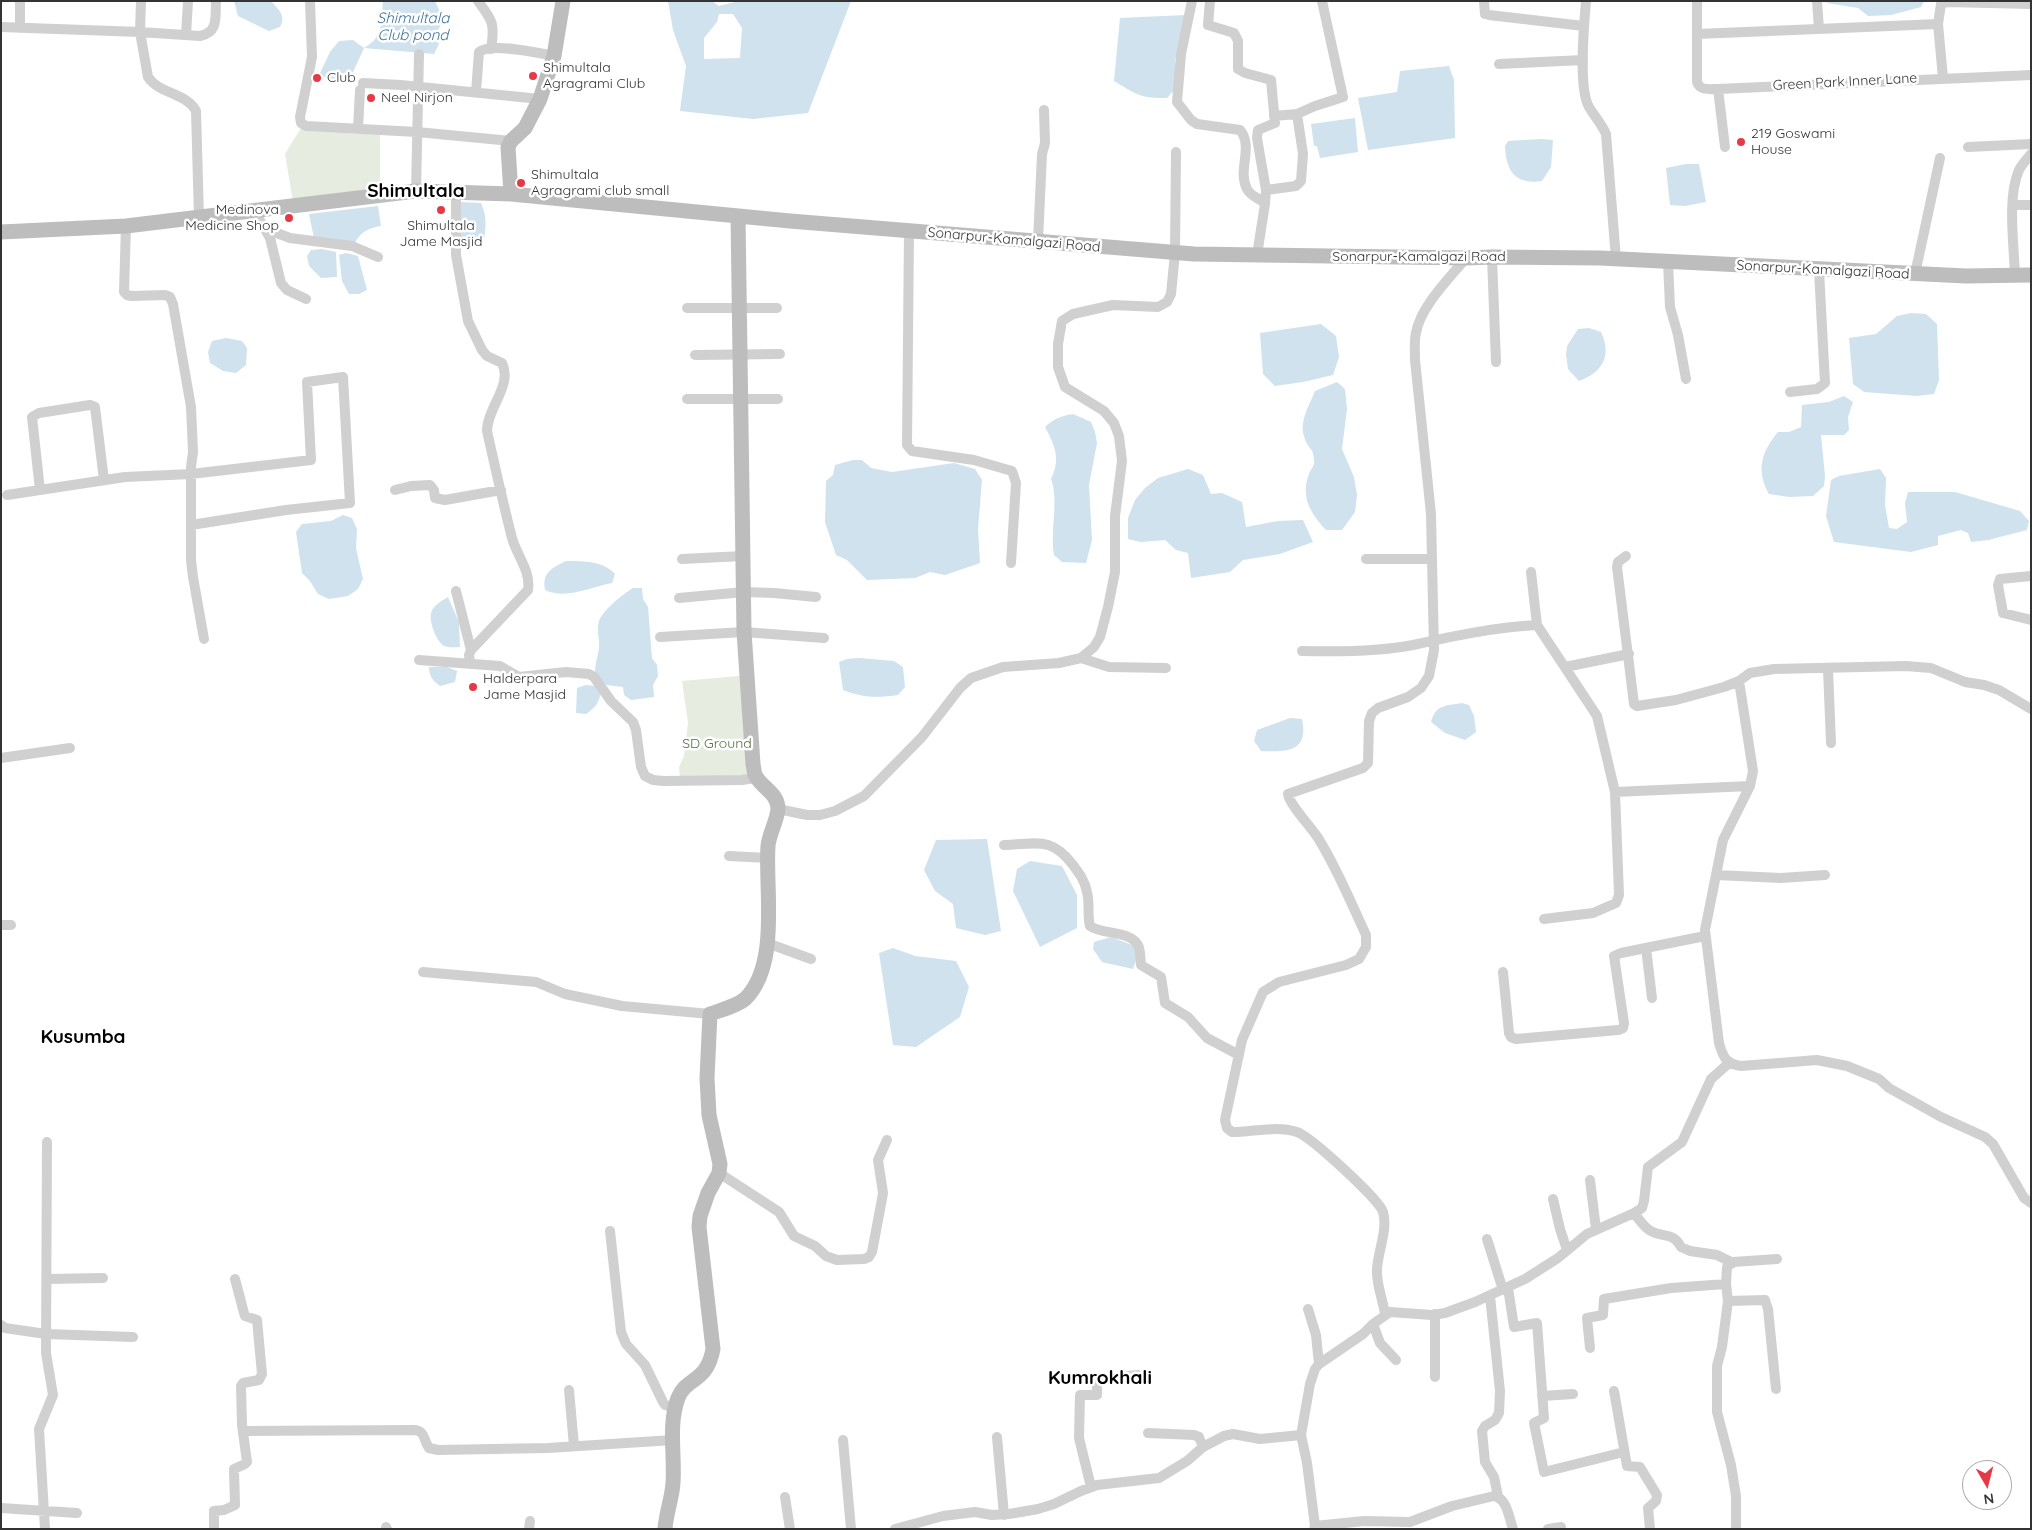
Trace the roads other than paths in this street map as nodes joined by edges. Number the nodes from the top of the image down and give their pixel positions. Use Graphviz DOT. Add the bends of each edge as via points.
graph roads {
  1 [pos="20,1"];
  2 [pos="141,1"];
  3 [pos="188,1"];
  4 [pos="216,1"];
  5 [pos="310,1"];
  6 [pos="478,1"];
  7 [pos="564,1"];
  8 [pos="1192,1"];
  9 [pos="1210,1"];
  10 [pos="1322,1"];
  11 [pos="1484,1"];
  12 [pos="1586,1"];
  13 [pos="1697,1"];
  14 [pos="1817,1"];
  15 [pos="1941,3"];
  16 [pos="2031,4"];
  17 [pos="1938,24"];
  18 [pos="1584,26"];
  19 [pos="1,27"];
  20 [pos="20,28"];
  21 [pos="1819,29"];
  22 [pos="140,32"];
  23 [pos="1696,34"];
  24 [pos="186,35"];
  25 [pos="491,48"];
  26 [pos="419,54"];
  27 [pos="554,56"];
  28 [pos="1583,60"];
  29 [pos="1499,64"];
  30 [pos="2031,74"];
  31 [pos="1943,78"];
  32 [pos="418,87"];
  33 [pos="1718,89"];
  34 [pos="476,92"];
  35 [pos="540,99"];
  36 [pos="1044,110"];
  37 [pos="1298,114"];
  38 [pos="1274,116"];
  39 [pos="358,129"];
  40 [pos="417,132"];
  41 [pos="511,141"];
  42 [pos="2031,144"];
  43 [pos="1725,147"];
  44 [pos="1968,148"];
  45 [pos="1176,152"];
  46 [pos="2031,154"];
  47 [pos="1940,158"];
  48 [pos="416,190"];
  49 [pos="1266,190"];
  50 [pos="456,192"];
  51 [pos="511,194"];
  52 [pos="1265,204"];
  53 [pos="2013,205"];
  54 [pos="2031,205"];
  55 [pos="254,210"];
  56 [pos="738,216"];
  57 [pos="199,217"];
  58 [pos="126,226"];
  59 [pos="266,229"];
  60 [pos="909,231"];
  61 [pos="1,232"];
  62 [pos="1038,242"];
  63 [pos="1174,253"];
  64 [pos="1257,255"];
  65 [pos="378,257"];
  66 [pos="1492,257"];
  67 [pos="1466,258"];
  68 [pos="1616,259"];
  69 [pos="1668,262"];
  70 [pos="1819,270"];
  71 [pos="1915,274"];
  72 [pos="2015,275"];
  73 [pos="2031,275"];
  74 [pos="306,299"];
  75 [pos="741,307"];
  76 [pos="687,308"];
  77 [pos="777,308"];
  78 [pos="780,354"];
  79 [pos="695,355"];
  80 [pos="740,355"];
  81 [pos="1496,362"];
  82 [pos="1686,379"];
  83 [pos="1790,392"];
  84 [pos="740,399"];
  85 [pos="778,399"];
  86 [pos="687,400"];
  87 [pos="191,474"];
  88 [pos="104,480"];
  89 [pos="40,490"];
  90 [pos="395,490"];
  91 [pos="501,490"];
  92 [pos="7,495"];
  93 [pos="191,525"];
  94 [pos="744,556"];
  95 [pos="1626,556"];
  96 [pos="682,558"];
  97 [pos="1432,559"];
  98 [pos="1366,560"];
  99 [pos="1011,563"];
  100 [pos="1531,572"];
  101 [pos="2031,576"];
  102 [pos="456,591"];
  103 [pos="744,592"];
  104 [pos="816,597"];
  105 [pos="679,598"];
  106 [pos="2031,620"];
  107 [pos="1538,625"];
  108 [pos="744,632"];
  109 [pos="660,637"];
  110 [pos="824,638"];
  111 [pos="204,639"];
  112 [pos="1434,640"];
  113 [pos="471,650"];
  114 [pos="1302,651"];
  115 [pos="1628,654"];
  116 [pos="1081,658"];
  117 [pos="420,660"];
  118 [pos="470,663"];
  119 [pos="1565,667"];
  120 [pos="1166,668"];
  121 [pos="1828,669"];
  122 [pos="1738,681"];
  123 [pos="2031,709"];
  124 [pos="1831,743"];
  125 [pos="70,748"];
  126 [pos="1,758"];
  127 [pos="756,778"];
  128 [pos="1750,786"];
  129 [pos="1616,792"];
  130 [pos="778,809"];
  131 [pos="1004,844"];
  132 [pos="729,856"];
  133 [pos="768,858"];
  134 [pos="1716,875"];
  135 [pos="1825,875"];
  136 [pos="1544,919"];
  137 [pos="1705,936"];
  138 [pos="767,942"];
  139 [pos="1646,948"];
  140 [pos="811,959"];
  141 [pos="423,972"];
  142 [pos="1503,972"];
  143 [pos="1652,998"];
  144 [pos="710,1014"];
  145 [pos="1239,1055"];
  146 [pos="1729,1063"];
  147 [pos="887,1140"];
  148 [pos="47,1142"];
  149 [pos="719,1173"];
  150 [pos="1590,1180"];
  151 [pos="1553,1199"];
  152 [pos="2031,1203"];
  153 [pos="1634,1213"];
  154 [pos="1596,1229"];
  155 [pos="610,1231"];
  156 [pos="1487,1239"];
  157 [pos="1568,1250"];
  158 [pos="1777,1259"];
  159 [pos="1733,1262"];
  160 [pos="103,1278"];
  161 [pos="46,1279"];
  162 [pos="235,1279"];
  163 [pos="1726,1284"];
  164 [pos="1506,1289"];
  165 [pos="1490,1296"];
  166 [pos="1728,1301"];
  167 [pos="1308,1309"];
  168 [pos="1385,1314"];
  169 [pos="1435,1314"];
  170 [pos="1373,1324"];
  171 [pos="1,1325"];
  172 [pos="46,1334"];
  173 [pos="134,1337"];
  174 [pos="1590,1348"];
  175 [pos="1396,1360"];
  176 [pos="1319,1364"];
  177 [pos="1138,1374"];
  178 [pos="1435,1376"];
  179 [pos="1776,1389"];
  180 [pos="569,1390"];
  181 [pos="1614,1391"];
  182 [pos="1573,1394"];
  183 [pos="1542,1396"];
  184 [pos="675,1408"];
  185 [pos="243,1432"];
  186 [pos="1148,1433"];
  187 [pos="1301,1435"];
  188 [pos="997,1437"];
  189 [pos="673,1440"];
  190 [pos="843,1440"];
  191 [pos="574,1446"];
  192 [pos="1203,1447"];
  193 [pos="1624,1452"];
  194 [pos="1091,1487"];
  195 [pos="1498,1496"];
  196 [pos="785,1497"];
  197 [pos="1,1508"];
  198 [pos="45,1512"];
  199 [pos="77,1513"];
  200 [pos="1004,1515"];
  201 [pos="1314,1527"];
  202 [pos="1561,1527"];
  203 [pos="45,1529"];
  204 [pos="214,1529"];
  205 [pos="665,1529"];
  206 [pos="790,1529"];
  207 [pos="851,1529"];
  208 [pos="895,1529"];
  209 [pos="1513,1529"];
  210 [pos="1548,1529"];
  211 [pos="1650,1529"];
  212 [pos="1736,1529"];
  1 -- 20 [label="street"];
  2 -- 22 [label="street"];
  3 -- 24 [label="street"];
  4 -- 24 [label="street" via="214,28 209,34"];
  5 -- 39 [label="street" via="312,57 301,123"];
  6 -- 25 [label="street" via="494,26"];
  7 -- 27 [label="main road"];
  8 -- 52 [label="street" via="1181,54 1177,102 1197,124 1240,130 1244,136 1246,186"];
  9 -- 38 [label="street" via="1208,25 1234,33 1238,41 1238,69 1271,80"];
  10 -- 37 [label="street" via="1343,97"];
  11 -- 18 [label="street" via="1485,14 1489,16"];
  12 -- 18 [label="street"];
  13 -- 23 [label="street"];
  14 -- 21 [label="street"];
  15 -- 16 [label="street"];
  15 -- 17 [label="street"];
  17 -- 21 [label="street"];
  17 -- 31 [label="street"];
  18 -- 28 [label="street"];
  19 -- 20 [label="street"];
  20 -- 22 [label="street"];
  21 -- 23 [label="street"];
  22 -- 24 [label="street"];
  22 -- 57 [label="street" via="152,84 190,104 196,111"];
  23 -- 33 [label="street" via="1699,87"];
  25 -- 27 [label="street"];
  25 -- 34 [label="street" via="479,52"];
  26 -- 32 [label="street"];
  27 -- 35 [label="main road"];
  28 -- 29 [label="street"];
  28 -- 68 [label="street" via="1586,98 1606,134"];
  30 -- 31 [label="street, Green Park Inner Lane"];
  31 -- 33 [label="street, Green Park Inner Lane"];
  32 -- 34 [label="street"];
  32 -- 39 [label="street" via="362,87"];
  32 -- 40 [label="street"];
  33 -- 43 [label="street"];
  34 -- 35 [label="street"];
  35 -- 41 [label="main road" via="525,128"];
  36 -- 62 [label="street"];
  37 -- 38 [label="street"];
  37 -- 49 [label="street" via="1303,154 1301,181 1296,186"];
  38 -- 49 [label="street" via="1275,123 1258,130 1257,138"];
  39 -- 40 [label="street"];
  40 -- 41 [label="street"];
  40 -- 48 [label="street"];
  41 -- 51 [label="main road" via="508,147"];
  42 -- 44 [label="street"];
  45 -- 63 [label="street"];
  46 -- 53 [label="street" via="2017,175"];
  47 -- 71 [label="street"];
  48 -- 50 [label="main road, Sonarpur-Kamalgazi Road"];
  48 -- 55 [label="main road, Sonarpur-Kamalgazi Road"];
  49 -- 52 [label="street"];
  50 -- 51 [label="main road, Sonarpur-Kamalgazi Road"];
  50 -- 91 [label="street" via="456,255 468,321 482,350 487,356 502,362 506,371 487,423"];
  51 -- 56 [label="main road, Sonarpur-Kamalgazi Road"];
  52 -- 64 [label="street"];
  53 -- 54 [label="street"];
  53 -- 72 [label="street"];
  55 -- 57 [label="main road, Sonarpur-Kamalgazi Road"];
  55 -- 59 [label="street"];
  56 -- 60 [label="main road, Sonarpur-Kamalgazi Road"];
  56 -- 75 [label="main road"];
  57 -- 58 [label="main road, Sonarpur-Kamalgazi Road"];
  58 -- 61 [label="main road, Sonarpur-Kamalgazi Road"];
  58 -- 87 [label="street" via="124,292 132,296 168,296 173,304 191,407"];
  59 -- 65 [label="street" via="290,238 352,246"];
  59 -- 74 [label="street" via="280,283"];
  60 -- 62 [label="main road, Sonarpur-Kamalgazi Road"];
  60 -- 99 [label="street" via="906,445 912,451 974,460 1012,471 1016,483"];
  62 -- 63 [label="main road, Sonarpur-Kamalgazi Road"];
  63 -- 64 [label="main road, Sonarpur-Kamalgazi Road"];
  63 -- 116 [label="street" via="1171,294 1167,302 1158,307 1113,305 1073,314 1062,321 1058,367 1065,386 1104,411 1114,423 1122,461 1115,516 1115,572 1108,607 1100,637"];
  64 -- 67 [label="main road, Sonarpur-Kamalgazi Road"];
  66 -- 67 [label="main road, Sonarpur-Kamalgazi Road"];
  66 -- 68 [label="main road, Sonarpur-Kamalgazi Road"];
  66 -- 81 [label="street"];
  67 -- 97 [label="street" via="1429,305 1415,334"];
  68 -- 69 [label="main road, Sonarpur-Kamalgazi Road"];
  69 -- 70 [label="main road, Sonarpur-Kamalgazi Road"];
  69 -- 82 [label="street" via="1670,307"];
  70 -- 71 [label="main road, Sonarpur-Kamalgazi Road"];
  70 -- 83 [label="street" via="1825,383 1818,389"];
  71 -- 72 [label="main road, Sonarpur-Kamalgazi Road"];
  72 -- 73 [label="main road, Sonarpur-Kamalgazi Road"];
  75 -- 76 [label="street"];
  75 -- 77 [label="street"];
  75 -- 80 [label="main road"];
  78 -- 80 [label="street"];
  79 -- 80 [label="street"];
  80 -- 84 [label="main road"];
  84 -- 85 [label="street"];
  84 -- 86 [label="street"];
  84 -- 94 [label="main road"];
  87 -- 88 [label="street"];
  87 -- 93 [label="street"];
  87 -- 93 [label="street" via="311,460 306,382 343,377 350,503"];
  88 -- 89 [label="street"];
  88 -- 89 [label="street" via="95,407 36,413 32,417"];
  89 -- 92 [label="street"];
  90 -- 91 [label="street" via="430,485 435,498 445,500"];
  91 -- 113 [label="street" via="513,540 527,572 528,590"];
  93 -- 111 [label="street" via="193,577"];
  94 -- 96 [label="street"];
  94 -- 103 [label="main road"];
  95 -- 115 [label="street" via="1617,567"];
  97 -- 98 [label="street"];
  97 -- 112 [label="street"];
  100 -- 107 [label="street"];
  101 -- 106 [label="street" via="2000,579 1998,585 2002,613"];
  102 -- 113 [label="street"];
  103 -- 104 [label="street"];
  103 -- 105 [label="street"];
  103 -- 108 [label="main road"];
  107 -- 112 [label="street" via="1510,626"];
  107 -- 119 [label="street"];
  108 -- 109 [label="street"];
  108 -- 110 [label="street"];
  108 -- 127 [label="main road"];
  112 -- 114 [label="street" via="1378,649"];
  112 -- 145 [label="street" via="1426,682 1408,697 1372,713 1368,763 1356,772 1288,794 1330,861 1366,935 1366,947 1359,959 1279,982 1263,992 1242,1040"];
  113 -- 118 [label="street"];
  115 -- 119 [label="street"];
  115 -- 122 [label="street" via="1634,704 1637,706 1676,700"];
  116 -- 120 [label="street" via="1109,667"];
  116 -- 130 [label="street" via="1003,667 971,678 922,737 864,796 820,815"];
  117 -- 118 [label="street"];
  118 -- 127 [label="street" via="500,666 519,677 566,672 594,677 611,701 633,722 641,767 645,776 652,780"];
  119 -- 129 [label="street" via="1597,716"];
  121 -- 122 [label="street" via="1774,669 1750,673"];
  121 -- 123 [label="street" via="1931,668 1965,682 1999,690"];
  121 -- 124 [label="street"];
  122 -- 128 [label="street" via="1752,759"];
  125 -- 126 [label="street"];
  127 -- 130 [label="main road" via="775,797"];
  128 -- 129 [label="street"];
  128 -- 134 [label="street" via="1723,840"];
  129 -- 136 [label="street" via="1616,903 1593,913"];
  130 -- 133 [label="main road" via="768,844"];
  131 -- 145 [label="street" via="1042,844 1063,852 1086,886 1090,926 1134,941 1142,965 1161,978 1165,1003 1188,1017 1207,1038"];
  132 -- 133 [label="street"];
  133 -- 138 [label="main road"];
  134 -- 135 [label="street" via="1780,878"];
  134 -- 137 [label="street"];
  137 -- 139 [label="street"];
  137 -- 146 [label="street" via="1719,1043 1722,1055"];
  138 -- 140 [label="street"];
  138 -- 144 [label="main road" via="760,975 752,990 744,1000"];
  139 -- 142 [label="street" via="1614,956 1624,1023 1618,1030 1511,1037"];
  139 -- 143 [label="street"];
  141 -- 144 [label="street" via="536,982 565,994 622,1006"];
  144 -- 149 [label="main road" via="708,1103 718,1150"];
  145 -- 168 [label="street" via="1225,1120 1227,1128 1232,1132 1298,1132 1357,1181 1382,1208 1384,1230 1377,1271"];
  146 -- 152 [label="street" via="1741,1066 1817,1060 1847,1066 1879,1079 1941,1117 1985,1136 1994,1144 2024,1198"];
  146 -- 153 [label="street" via="1711,1079 1682,1142 1648,1167 1642,1208"];
  147 -- 149 [label="street" via="878,1160 883,1193 872,1252 864,1259 837,1260 826,1256 815,1246 794,1236 779,1212"];
  148 -- 161 [label="street"];
  149 -- 184 [label="main road" via="708,1193 699,1222 713,1349 711,1361 699,1378 681,1391"];
  150 -- 154 [label="street"];
  151 -- 157 [label="street"];
  153 -- 154 [label="street"];
  153 -- 159 [label="street" via="1649,1230 1671,1235 1681,1247"];
  154 -- 157 [label="street"];
  155 -- 184 [label="street" via="621,1332 626,1344 645,1365 665,1405"];
  156 -- 164 [label="street"];
  157 -- 164 [label="street"];
  158 -- 159 [label="street"];
  159 -- 163 [label="street" via="1727,1267"];
  160 -- 161 [label="street"];
  161 -- 172 [label="street"];
  162 -- 185 [label="street" via="244,1313 257,1320 262,1374 259,1380 241,1386"];
  163 -- 166 [label="street"];
  163 -- 174 [label="street" via="1604,1298 1603,1315 1587,1318"];
  164 -- 165 [label="street"];
  164 -- 183 [label="street" via="1514,1328 1537,1323"];
  165 -- 169 [label="street"];
  165 -- 195 [label="street" via="1500,1391 1499,1413 1482,1431 1485,1462 1494,1477"];
  166 -- 179 [label="street" via="1765,1300"];
  166 -- 212 [label="street" via="1717,1366 1717,1406 1736,1496"];
  167 -- 176 [label="street" via="1316,1334"];
  168 -- 169 [label="street" via="1398,1311"];
  168 -- 170 [label="street"];
  169 -- 178 [label="street"];
  170 -- 175 [label="street" via="1380,1343"];
  170 -- 176 [label="street"];
  171 -- 172 [label="street"];
  172 -- 173 [label="street"];
  172 -- 198 [label="street" via="53,1395 38,1429"];
  176 -- 187 [label="street" via="1310,1384"];
  177 -- 194 [label="street" via="1097,1379 1097,1395 1080,1395 1078,1438"];
  180 -- 191 [label="street"];
  181 -- 193 [label="street"];
  182 -- 183 [label="street"];
  183 -- 193 [label="street" via="1544,1418 1534,1423 1544,1472"];
  184 -- 189 [label="main road"];
  185 -- 191 [label="street" via="420,1430 429,1448 438,1450"];
  185 -- 204 [label="street" via="247,1462 234,1469 235,1505 214,1511"];
  186 -- 192 [label="street" via="1194,1435 1199,1437"];
  187 -- 192 [label="street" via="1260,1439 1233,1434"];
  187 -- 201 [label="street"];
  188 -- 200 [label="street"];
  189 -- 191 [label="street"];
  189 -- 205 [label="main road" via="673,1482"];
  190 -- 207 [label="street"];
  192 -- 194 [label="street" via="1159,1478"];
  193 -- 211 [label="street" via="1627,1466 1640,1467 1657,1495 1656,1501 1648,1508"];
  194 -- 200 [label="street" via="1054,1504"];
  195 -- 201 [label="street" via="1452,1506 1410,1522 1364,1521"];
  195 -- 209 [label="street"];
  196 -- 206 [label="street"];
  197 -- 198 [label="street"];
  198 -- 199 [label="street"];
  198 -- 203 [label="street"];
  200 -- 208 [label="street" via="975,1512 944,1516"];
  202 -- 210 [label="street"];
}
